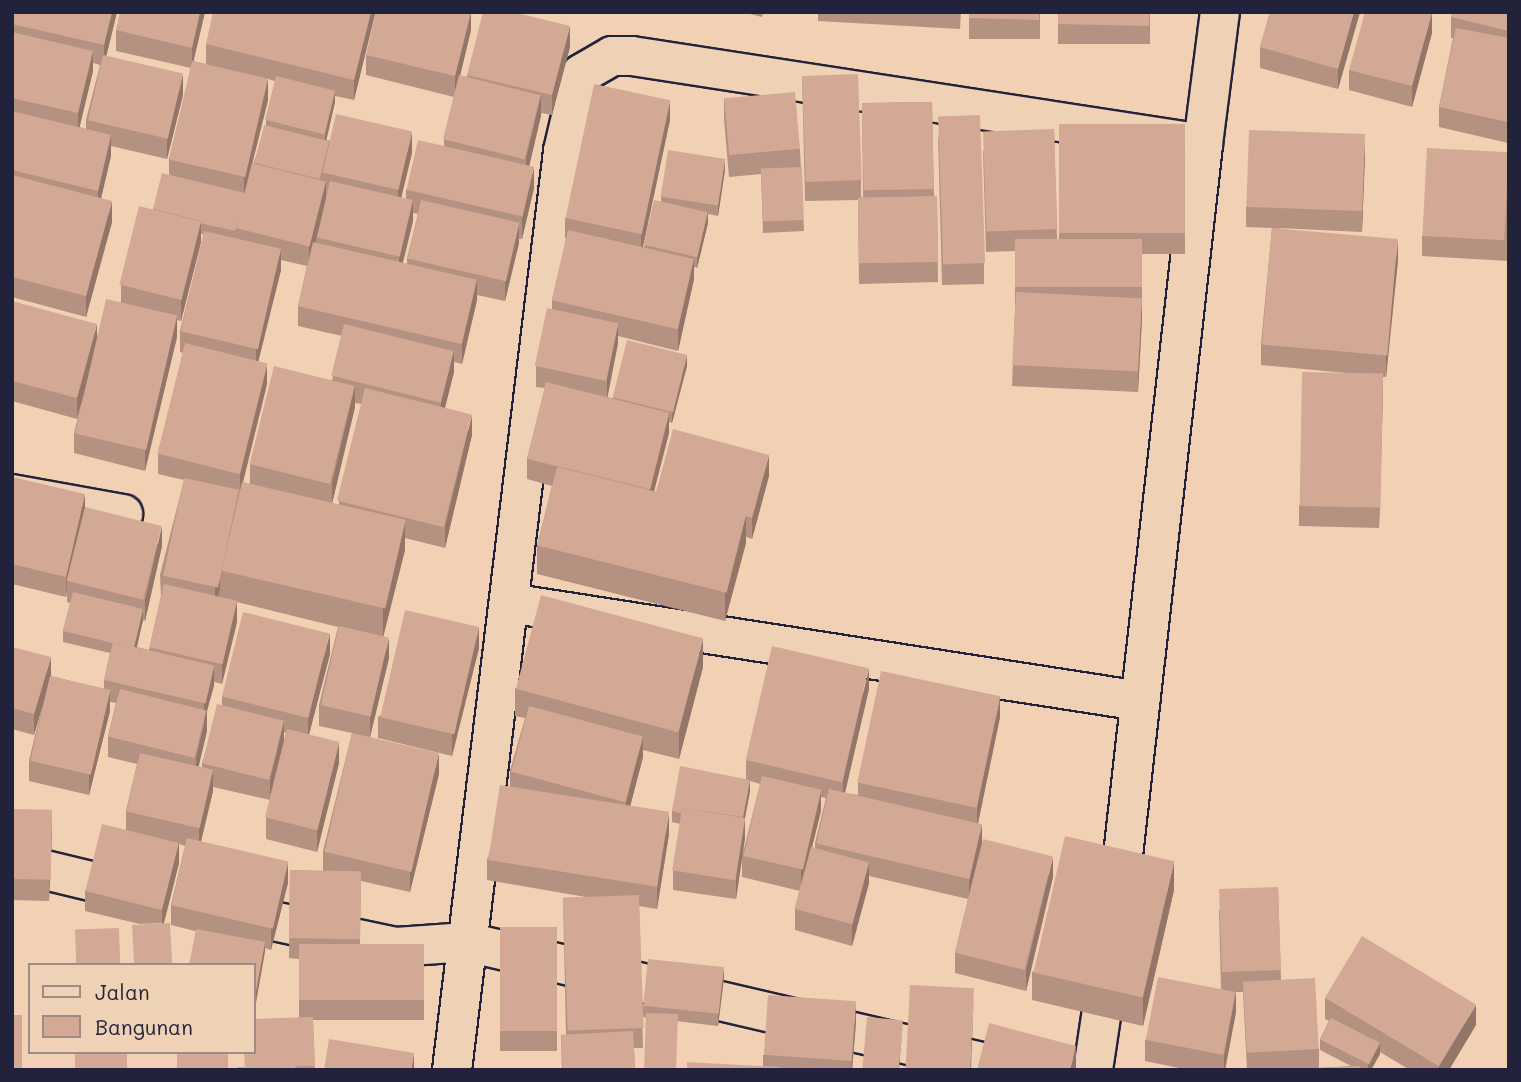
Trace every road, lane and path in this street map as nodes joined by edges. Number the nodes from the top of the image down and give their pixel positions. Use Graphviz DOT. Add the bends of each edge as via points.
graph roads {
  1 [pos="1220,12"];
  2 [pos="1203,144"];
  3 [pos="12,494"];
  4 [pos="123,514"];
  5 [pos="509,603"];
  6 [pos="1140,701"];
  7 [pos="12,862"];
  8 [pos="467,942"];
  9 [pos="452,1070"];
  10 [pos="1016,1070"];
  11 [pos="1093,1070"];
  1 -- 2 [label="street"];
  2 -- 5 [label="street" via="632,56 598,62 581,74 564,151"];
  2 -- 6 [label="street"];
  3 -- 4 [label="street"];
  5 -- 6 [label="street"];
  5 -- 8 [label="street"];
  6 -- 11 [label="street"];
  7 -- 8 [label="street" via="396,947"];
  8 -- 9 [label="street"];
  8 -- 10 [label="street"];
}
